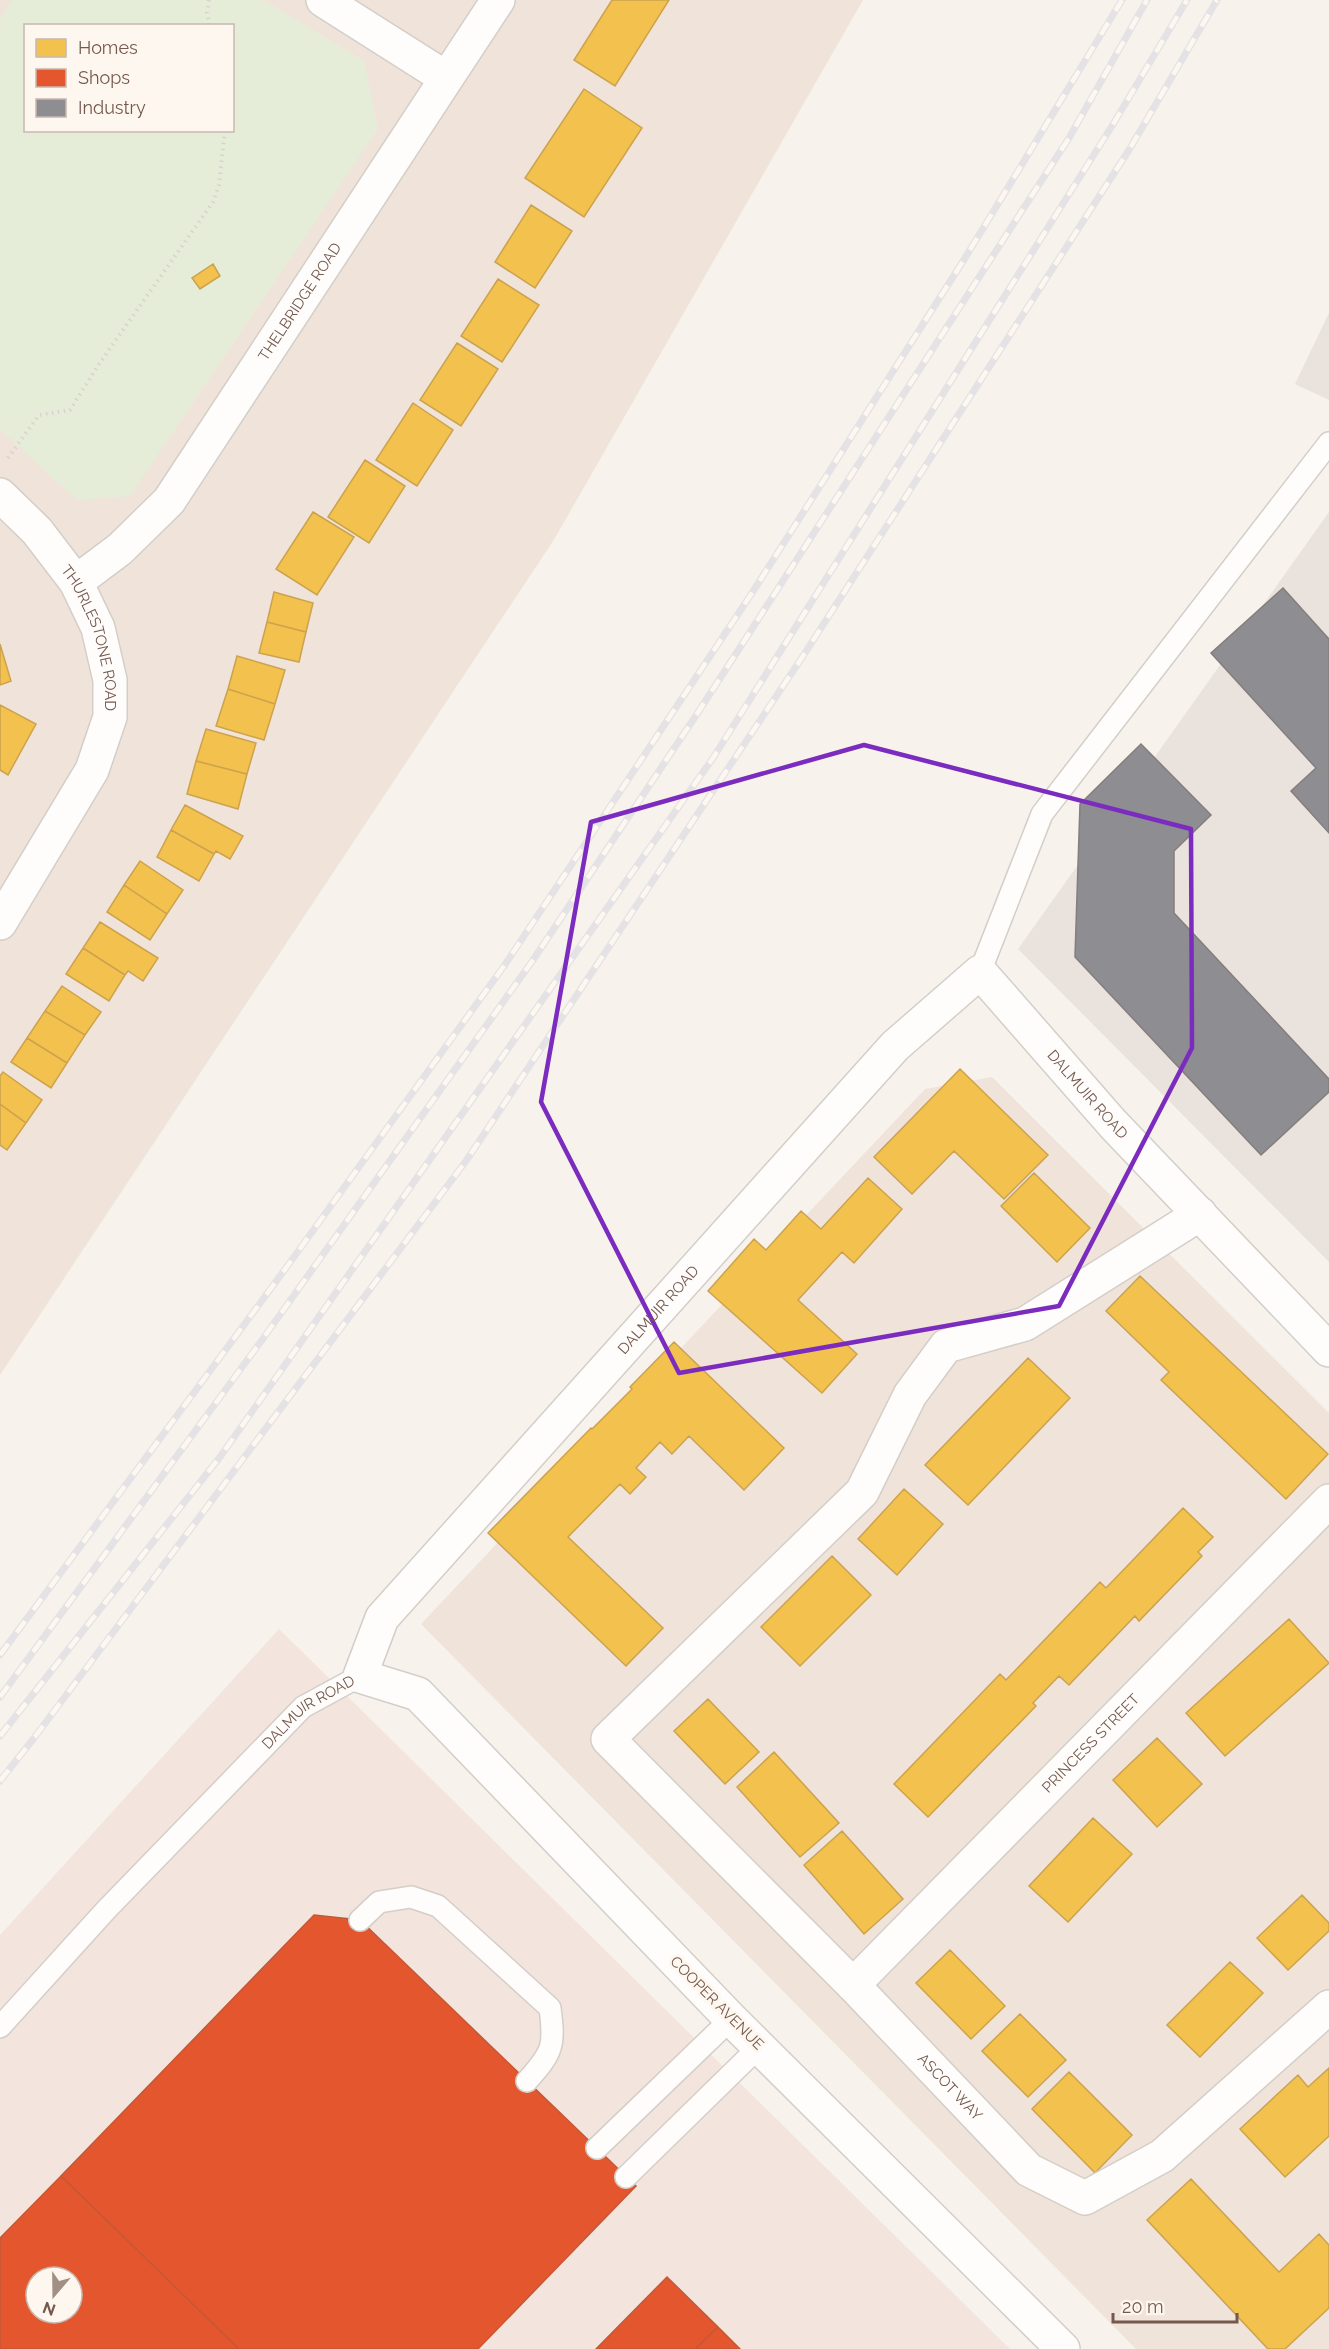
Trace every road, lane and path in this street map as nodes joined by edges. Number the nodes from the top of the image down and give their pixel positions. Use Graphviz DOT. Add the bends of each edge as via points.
graph roads {
  1 [pos="210,0"];
  2 [pos="323,0"];
  3 [pos="498,0"];
  4 [pos="210,24"];
  5 [pos="446,78"];
  6 [pos="225,132"];
  7 [pos="1329,443"];
  8 [pos="0,466"];
  9 [pos="0,495"];
  10 [pos="76,582"];
  11 [pos="0,923"];
  12 [pos="980,972"];
  13 [pos="1200,1214"];
  14 [pos="1329,1350"];
  15 [pos="1329,1501"];
  16 [pos="360,1676"];
  17 [pos="360,1920"];
  18 [pos="853,1984"];
  19 [pos="1329,2007"];
  20 [pos="731,2019"];
  21 [pos="0,2027"];
  22 [pos="760,2046"];
  23 [pos="528,2081"];
  24 [pos="597,2148"];
  25 [pos="626,2178"];
  26 [pos="1063,2349"];
  1 -- 4 [label="path"];
  2 -- 5 [label="street"];
  3 -- 5 [label="street, THELBRIDGE ROAD"];
  5 -- 10 [label="street, THELBRIDGE ROAD" via="169,501 120,549"];
  6 -- 8 [label="path" via="219,185 213,202 70,410 39,415"];
  7 -- 12 [label="lane" via="1042,814"];
  9 -- 10 [label="street, THURLESTONE ROAD" via="37,531"];
  10 -- 11 [label="street, THURLESTONE ROAD" via="98,628 110,680 110,717 92,770"];
  12 -- 13 [label="street, DALMUIR ROAD" via="1113,1124"];
  12 -- 16 [label="street, DALMUIR ROAD" via="895,1046 382,1618"];
  13 -- 14 [label="street, DALMUIR ROAD"];
  13 -- 18 [label="street, ASCOT WAY" via="1024,1324 946,1346 910,1395 862,1492 608,1739"];
  15 -- 18 [label="street, PRINCESS STREET"];
  16 -- 20 [label="street, COOPER AVENUE" via="418,1694"];
  16 -- 21 [label="lane, DALMUIR ROAD" via="303,1707 106,1910"];
  17 -- 23 [label="lane" via="379,1902 411,1897 438,1906 550,2008 554,2036 546,2061"];
  18 -- 19 [label="street, ASCOT WAY" via="1029,2170 1085,2198 1162,2156"];
  20 -- 22 [label="street, COOPER AVENUE"];
  20 -- 24 [label="lane"];
  22 -- 25 [label="lane"];
  22 -- 26 [label="street, COOPER AVENUE"];
}
